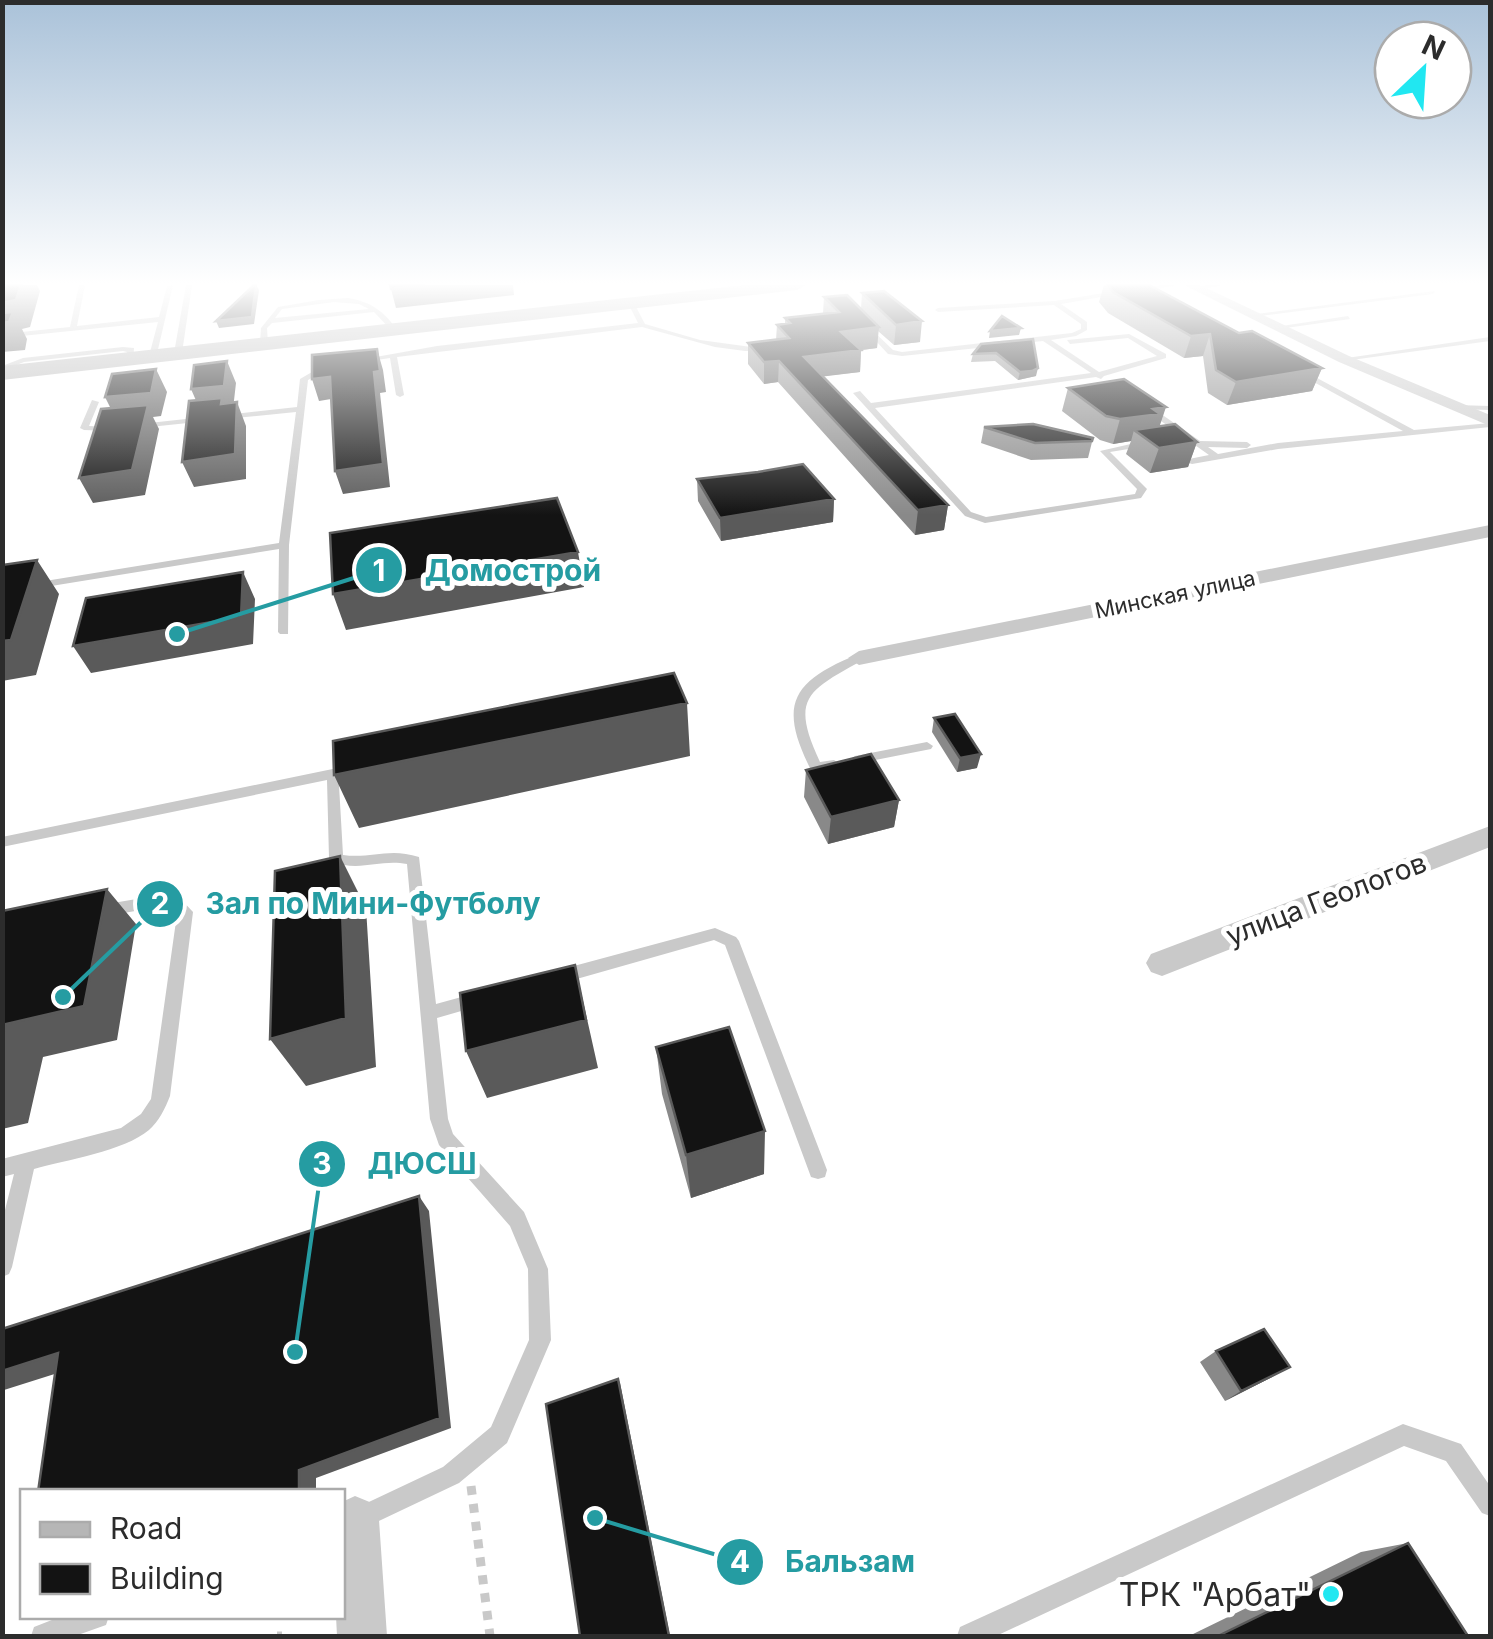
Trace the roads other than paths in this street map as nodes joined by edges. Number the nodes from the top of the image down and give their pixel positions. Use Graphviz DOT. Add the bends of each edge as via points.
graph roads {
  1 [pos="103,361"];
  2 [pos="358,361"];
  3 [pos="394,361"];
  4 [pos="1079,361"];
  5 [pos="1144,361"];
  6 [pos="1350,361"];
  7 [pos="1289,364"];
  8 [pos="2,371"];
  9 [pos="1098,375"];
  10 [pos="1113,386"];
  11 [pos="857,393"];
  12 [pos="400,395"];
  13 [pos="95,402"];
  14 [pos="868,406"];
  15 [pos="1144,406"];
  16 [pos="1455,407"];
  17 [pos="1490,408"];
  18 [pos="300,409"];
  19 [pos="1490,423"];
  20 [pos="134,427"];
  21 [pos="115,429"];
  22 [pos="1413,433"];
  23 [pos="1173,440"];
  24 [pos="1194,441"];
  25 [pos="1157,442"];
  26 [pos="1278,446"];
  27 [pos="1217,457"];
  28 [pos="1192,462"];
  29 [pos="1490,531"];
  30 [pos="284,545"];
  31 [pos="2,591"];
  32 [pos="284,632"];
  33 [pos="859,658"];
  34 [pos="927,746"];
  35 [pos="364,768"];
  36 [pos="345,772"];
  37 [pos="1490,836"];
  38 [pos="2,842"];
  39 [pos="80,916"];
  40 [pos="1162,963"];
  41 [pos="544,982"];
  42 [pos="487,998"];
  43 [pos="430,1013"];
  44 [pos="26,1162"];
  45 [pos="2,1168"];
  46 [pos="818,1170"];
  47 [pos="2,1266"];
  48 [pos="1490,1505"];
  49 [pos="349,1522"];
  50 [pos="88,1619"];
  51 [pos="43,1636"];
  52 [pos="362,1636"];
  53 [pos="969,1636"];
  1 -- 8 [label="street"];
  2 -- 18 [label="lane" via="308,374"];
  3 -- 12 [label="lane"];
  4 -- 9 [label="lane"];
  5 -- 9 [label="lane"];
  6 -- 16 [label="street"];
  7 -- 22 [label="lane"];
  9 -- 10 [label="lane"];
  9 -- 14 [label="lane"];
  11 -- 14 [label="lane"];
  13 -- 21 [label="lane" via="84,428"];
  14 -- 25 [label="lane" via="968,514 985,520 1138,496 1142,489 1104,451"];
  15 -- 24 [label="lane"];
  16 -- 17 [label="lane"];
  16 -- 19 [label="street"];
  18 -- 20 [label="lane"];
  18 -- 30 [label="lane"];
  19 -- 22 [label="lane"];
  22 -- 26 [label="lane"];
  23 -- 24 [label="lane"];
  24 -- 26 [label="lane"];
  24 -- 27 [label="lane"];
  26 -- 27 [label="lane"];
  27 -- 28 [label="lane"];
  29 -- 33 [label="street, Минская улица"];
  30 -- 31 [label="lane"];
  30 -- 32 [label="lane"];
  33 -- 34 [label="lane" via="812,684 800,699 798,731 816,768"];
  35 -- 36 [label="lane"];
  36 -- 38 [label="lane"];
  36 -- 43 [label="lane" via="332,783 336,858 350,864 400,854 414,862"];
  37 -- 40 [label="street, улица Геологов"];
  39 -- 44 [label="lane" via="158,899 172,899 185,912 161,1096 141,1128"];
  41 -- 46 [label="lane" via="715,934 731,941"];
  42 -- 43 [label="lane"];
  43 -- 49 [label="lane" via="445,1138 516,1220 538,1270 540,1340 499,1435 451,1475"];
  44 -- 45 [label="lane"];
  44 -- 47 [label="lane"];
  48 -- 53 [label="lane" via="1453,1452 1403,1435"];
  49 -- 52 [label="street"];
  50 -- 51 [label="lane"];
}
